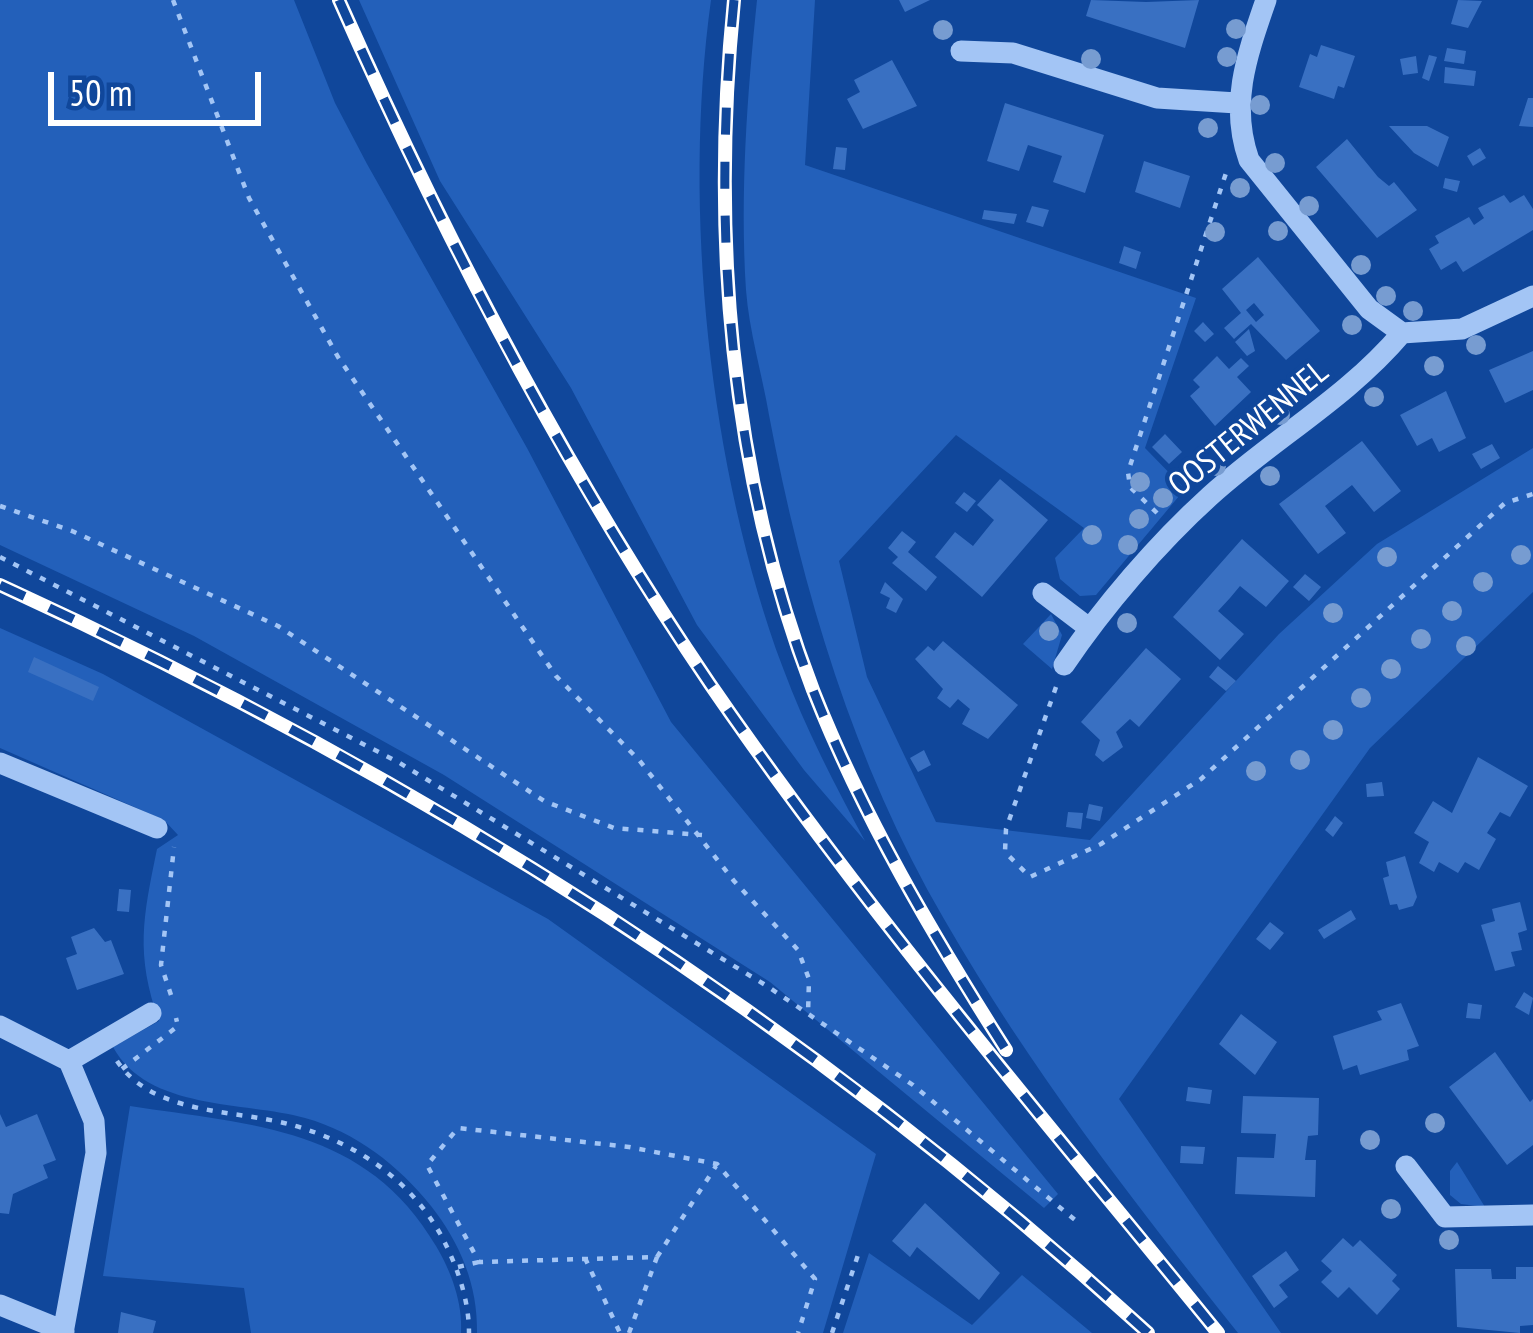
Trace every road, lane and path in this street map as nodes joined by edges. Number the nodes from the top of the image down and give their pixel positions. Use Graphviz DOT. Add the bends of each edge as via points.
graph roads {
  1 [pos="173,0"];
  2 [pos="1266,0"];
  3 [pos="961,52"];
  4 [pos="1237,104"];
  5 [pos="1236,167"];
  6 [pos="1533,296"];
  7 [pos="1402,333"];
  8 [pos="1533,494"];
  9 [pos="0,506"];
  10 [pos="1168,522"];
  11 [pos="0,557"];
  12 [pos="1042,593"];
  13 [pos="1089,628"];
  14 [pos="1064,665"];
  15 [pos="0,763"];
  16 [pos="157,828"];
  17 [pos="702,835"];
  18 [pos="151,1013"];
  19 [pos="808,1014"];
  20 [pos="0,1026"];
  21 [pos="103,1040"];
  22 [pos="69,1061"];
  23 [pos="122,1069"];
  24 [pos="717,1164"];
  25 [pos="1406,1166"];
  26 [pos="1533,1215"];
  27 [pos="1081,1226"];
  28 [pos="859,1252"];
  29 [pos="657,1257"];
  30 [pos="585,1258"];
  31 [pos="479,1262"];
  32 [pos="458,1267"];
  33 [pos="0,1305"];
  34 [pos="63,1332"];
  35 [pos="469,1333"];
  36 [pos="620,1333"];
  37 [pos="629,1333"];
  38 [pos="798,1333"];
  39 [pos="832,1333"];
  1 -- 17 [label="path" via="249,198 338,357 556,676"];
  2 -- 4 [label="street"];
  3 -- 4 [label="street" via="1013,53 1157,98"];
  4 -- 7 [label="street" via="1249,160 1369,309"];
  5 -- 10 [label="path" via="1226,172 1129,472 1130,487"];
  6 -- 7 [label="street" via="1462,329"];
  7 -- 13 [label="street, OOSTERWENNEL" via="1365,377 1208,498"];
  8 -- 14 [label="path" via="1505,503 1201,779 1101,844 1030,877 1005,852 1006,830"];
  9 -- 17 [label="path" via="278,626 544,801 614,828"];
  11 -- 19 [label="path" via="398,762"];
  12 -- 13 [label="street"];
  13 -- 14 [label="street, OOSTERWENNEL"];
  15 -- 16 [label="street"];
  16 -- 23 [label="path" via="174,844 161,965 178,1026"];
  17 -- 19 [label="path" via="798,950"];
  18 -- 21 [label="street"];
  19 -- 27 [label="path" via="913,1085"];
  20 -- 22 [label="street"];
  21 -- 22 [label="street"];
  21 -- 23 [label="path"];
  22 -- 34 [label="street" via="94,1120 96,1153"];
  23 -- 32 [label="path" via="160,1096 293,1125 356,1150 392,1174 431,1217"];
  24 -- 29 [label="path"];
  24 -- 31 [label="path" via="458,1128 427,1165"];
  24 -- 38 [label="path" via="815,1279"];
  25 -- 26 [label="street" via="1445,1217"];
  28 -- 39 [label="path"];
  29 -- 30 [label="path"];
  29 -- 37 [label="path"];
  30 -- 31 [label="path"];
  30 -- 36 [label="path"];
  31 -- 32 [label="path"];
  32 -- 35 [label="path"];
  33 -- 34 [label="street"];
}
